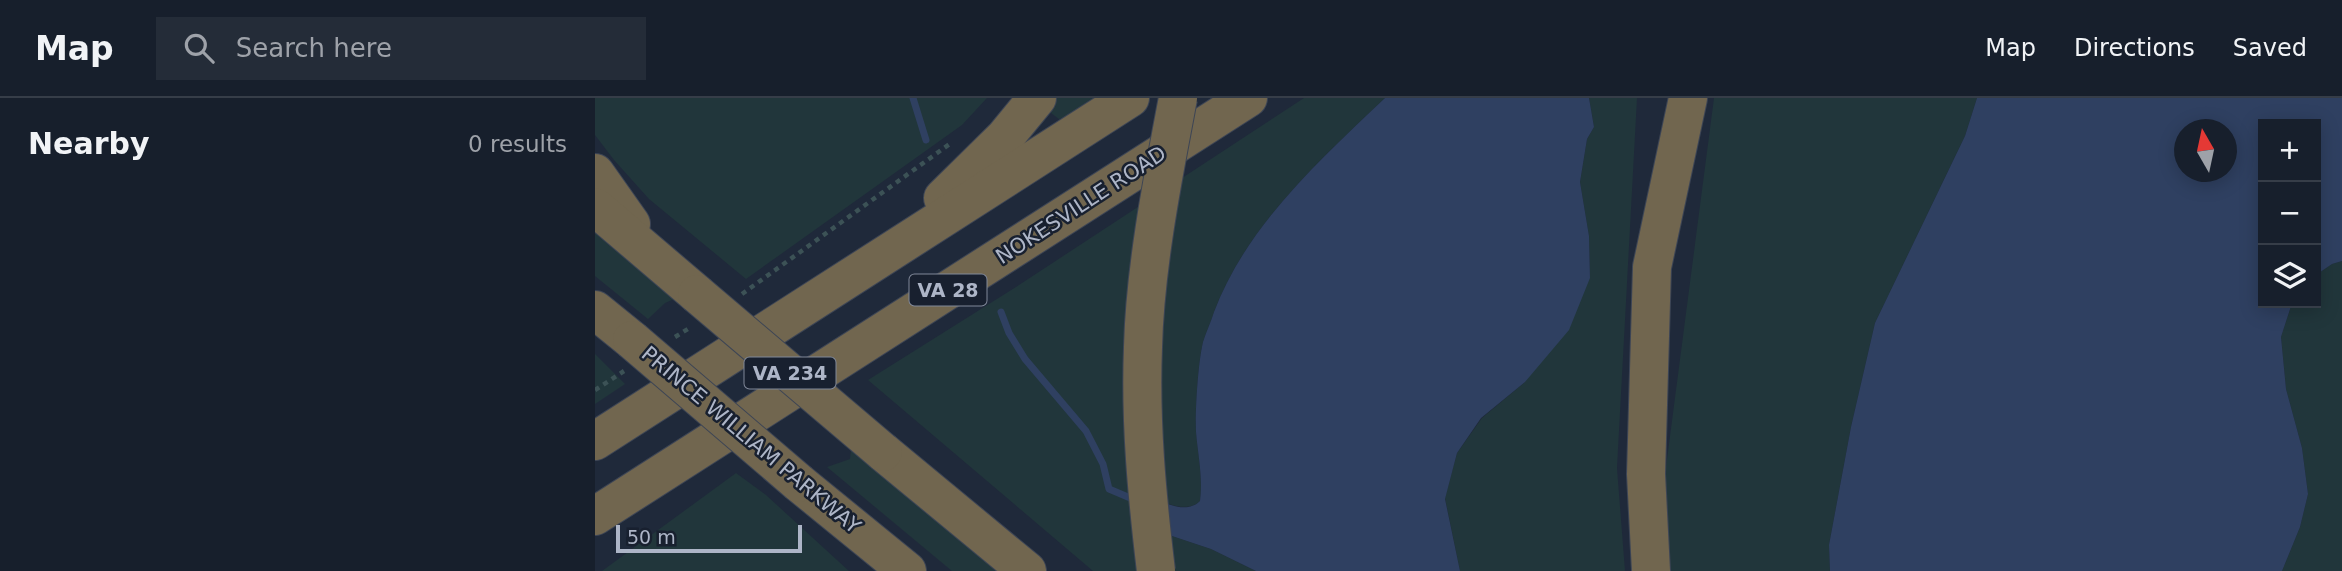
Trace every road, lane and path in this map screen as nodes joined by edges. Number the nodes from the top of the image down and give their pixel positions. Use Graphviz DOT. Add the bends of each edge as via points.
graph roads {
  1 [pos="1037,98"];
  2 [pos="1130,98"];
  3 [pos="1178,98"];
  4 [pos="1248,98"];
  5 [pos="1662,98"];
  6 [pos="1688,98"];
  7 [pos="960,137"];
  8 [pos="595,173"];
  9 [pos="595,207"];
  10 [pos="650,252"];
  11 [pos="872,264"];
  12 [pos="1652,267"];
  13 [pos="735,298"];
  14 [pos="700,307"];
  15 [pos="595,310"];
  16 [pos="642,350"];
  17 [pos="595,390"];
  18 [pos="595,441"];
  19 [pos="648,482"];
  20 [pos="799,483"];
  21 [pos="595,516"];
  22 [pos="595,529"];
  23 [pos="873,571"];
  24 [pos="907,571"];
  25 [pos="1027,571"];
  26 [pos="1156,571"];
  27 [pos="1651,571"];
  1 -- 11 [label="highway" via="966,177"];
  2 -- 11 [label="highway, VA 28"];
  3 -- 26 [label="highway, bridge" via="1143,345 1145,474"];
  4 -- 19 [label="highway, NOKESVILLE ROAD / VA 28"];
  5 -- 12 [label="highway"];
  6 -- 12 [label="highway"];
  7 -- 13 [label="path"];
  8 -- 10 [label="highway"];
  9 -- 10 [label="highway, VA 234"];
  10 -- 14 [label="highway, VA 234"];
  11 -- 18 [label="highway, VA 28"];
  12 -- 27 [label="highway" via="1646,474"];
  14 -- 16 [label="path"];
  14 -- 25 [label="highway, VA 234, bridge"];
  15 -- 16 [label="highway, PRINCE WILLIAM PARKWAY"];
  16 -- 17 [label="path"];
  16 -- 20 [label="highway, PRINCE WILLIAM PARKWAY, bridge"];
  19 -- 21 [label="highway, NOKESVILLE ROAD / VA 28"];
  19 -- 22 [label="highway"];
  20 -- 23 [label="highway"];
  20 -- 24 [label="highway, PRINCE WILLIAM PARKWAY"];
}
